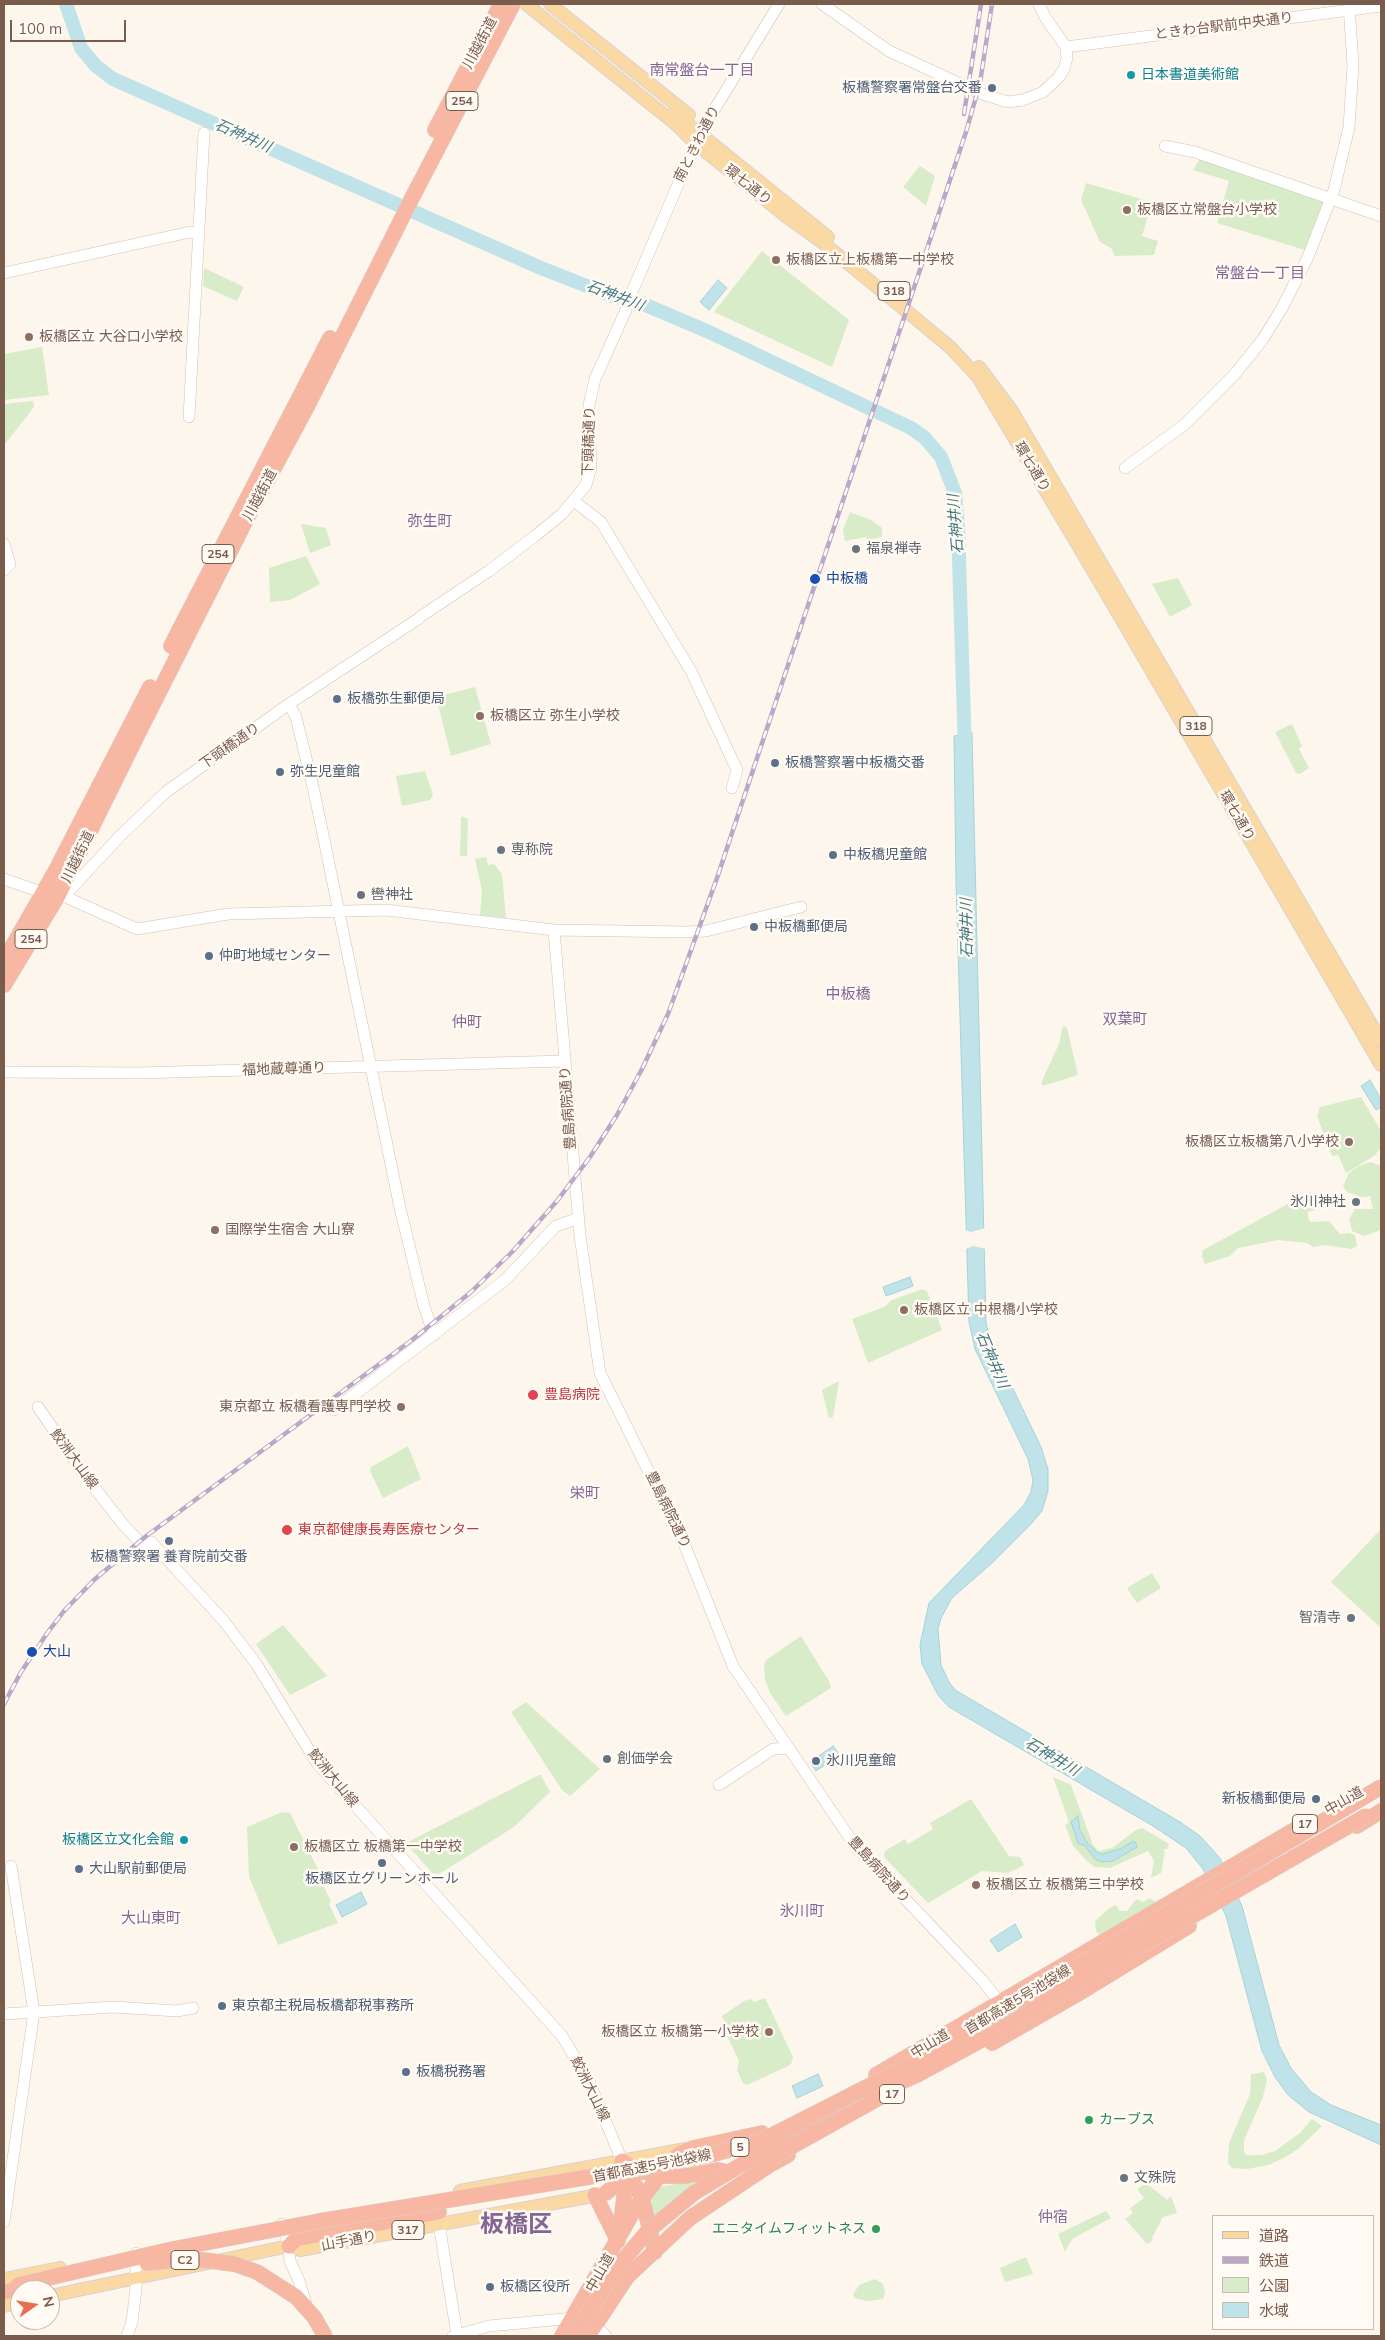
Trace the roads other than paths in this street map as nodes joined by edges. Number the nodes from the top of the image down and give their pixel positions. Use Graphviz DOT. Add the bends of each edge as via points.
graph roads {
  1 [pos="513,4"];
  2 [pos="538,4"];
  3 [pos="550,4"];
  4 [pos="779,4"];
  5 [pos="822,4"];
  6 [pos="1039,4"];
  7 [pos="1381,6"];
  8 [pos="1349,7"];
  9 [pos="1066,47"];
  10 [pos="645,95"];
  11 [pos="204,133"];
  12 [pos="696,139"];
  13 [pos="1164,146"];
  14 [pos="1331,198"];
  15 [pos="397,216"];
  16 [pos="1381,216"];
  17 [pos="197,234"];
  18 [pos="4,273"];
  19 [pos="632,292"];
  20 [pos="626,310"];
  21 [pos="189,416"];
  22 [pos="1125,468"];
  23 [pos="574,501"];
  24 [pos="4,544"];
  25 [pos="4,570"];
  26 [pos="289,704"];
  27 [pos="732,788"];
  28 [pos="4,879"];
  29 [pos="44,893"];
  30 [pos="59,894"];
  31 [pos="800,907"];
  32 [pos="339,911"];
  33 [pos="554,930"];
  34 [pos="4,961"];
  35 [pos="4,984"];
  36 [pos="1381,1041"];
  37 [pos="564,1061"];
  38 [pos="1381,1065"];
  39 [pos="371,1066"];
  40 [pos="4,1072"];
  41 [pos="579,1218"];
  42 [pos="434,1335"];
  43 [pos="38,1407"];
  44 [pos="334,1410"];
  45 [pos="788,1748"];
  46 [pos="1379,1783"];
  47 [pos="718,1785"];
  48 [pos="1381,1797"];
  49 [pos="1381,1809"];
  50 [pos="11,1866"];
  51 [pos="1000,2001"];
  52 [pos="193,2008"];
  53 [pos="34,2012"];
  54 [pos="4,2014"];
  55 [pos="1020,2028"];
  56 [pos="912,2071"];
  57 [pos="890,2087"];
  58 [pos="693,2148"];
  59 [pos="622,2161"];
  60 [pos="768,2166"];
  61 [pos="728,2172"];
  62 [pos="643,2187"];
  63 [pos="600,2194"];
  64 [pos="439,2218"];
  65 [pos="4,2222"];
  66 [pos="282,2224"];
  67 [pos="618,2241"];
  68 [pos="289,2246"];
  69 [pos="654,2252"];
  70 [pos="136,2253"];
  71 [pos="137,2279"];
  72 [pos="49,2280"];
  73 [pos="55,2280"];
  74 [pos="57,2280"];
  75 [pos="60,2282"];
  76 [pos="60,2294"];
  77 [pos="308,2316"];
  78 [pos="574,2318"];
  79 [pos="596,2333"];
  80 [pos="127,2336"];
  81 [pos="324,2336"];
  82 [pos="455,2336"];
  83 [pos="562,2336"];
  84 [pos="573,2336"];
  85 [pos="580,2336"];
  1 -- 10 [label="main road, 環七通り / 318"];
  1 -- 12 [label="main road" via="678,137"];
  1 -- 15 [label="highway, 川越街道 / 254"];
  2 -- 10 [label="main road, 環七通り / 318"];
  3 -- 12 [label="main road" via="694,119"];
  4 -- 12 [label="street, 南ときわ通り"];
  5 -- 9 [label="street" via="889,52 1005,102 1032,97 1050,86 1064,69"];
  6 -- 9 [label="street"];
  7 -- 8 [label="street, ときわ台駅前中央通り"];
  8 -- 9 [label="street, ときわ台駅前中央通り"];
  8 -- 14 [label="street" via="1353,66 1351,108 1345,148"];
  10 -- 12 [label="main road, 環七通り / 318"];
  11 -- 17 [label="street"];
  12 -- 19 [label="street, 南ときわ通り"];
  12 -- 36 [label="main road, 環七通り / 318" via="944,332 984,372 1012,411"];
  12 -- 38 [label="main road, 環七通り / 318" via="951,348 978,377 1106,590"];
  13 -- 14 [label="street" via="1195,152"];
  14 -- 16 [label="street"];
  14 -- 22 [label="street" via="1308,257 1263,339 1226,384 1184,425"];
  15 -- 29 [label="highway, 川越街道 / 254"];
  15 -- 30 [label="highway, 川越街道 / 254" via="308,405 246,520"];
  17 -- 18 [label="street" via="190,232"];
  17 -- 21 [label="street"];
  20 -- 23 [label="street, 下頭橋通り" via="595,379 589,405 591,467 588,482"];
  23 -- 26 [label="street, 下頭橋通り" via="510,556"];
  23 -- 27 [label="street" via="601,522 691,671 737,770"];
  24 -- 25 [label="street" via="10,564"];
  26 -- 30 [label="street, 下頭橋通り" via="166,792 120,835 71,889"];
  26 -- 32 [label="street" via="296,717 309,769"];
  28 -- 29 [label="street"];
  29 -- 30 [label="street"];
  29 -- 34 [label="highway, 川越街道 / 254"];
  30 -- 32 [label="street" via="137,929 228,914"];
  30 -- 35 [label="highway, 川越街道 / 254"];
  31 -- 33 [label="street" via="699,932"];
  32 -- 33 [label="street" via="389,910"];
  32 -- 39 [label="street"];
  33 -- 37 [label="street, 豊島病院通り"];
  37 -- 39 [label="street, 福地蔵尊通り"];
  37 -- 41 [label="street, 豊島病院通り"];
  39 -- 40 [label="street, 福地蔵尊通り"];
  39 -- 42 [label="street" via="400,1208"];
  41 -- 42 [label="street" via="556,1226 505,1280"];
  41 -- 45 [label="street, 豊島病院通り" via="600,1373 683,1541 730,1661"];
  42 -- 44 [label="street"];
  43 -- 59 [label="street, 鮫洲大山線" via="86,1477 122,1522 144,1547 151,1542 226,1624 257,1665 317,1763 562,2036 590,2081"];
  45 -- 47 [label="street" via="773,1749"];
  45 -- 51 [label="street, 豊島病院通り" via="856,1847"];
  46 -- 51 [label="highway, 中山道 / 17"];
  46 -- 56 [label="highway, 首都高速5号池袋線 / 5, bridge"];
  46 -- 56 [label="highway, bridge" via="1358,1806"];
  48 -- 57 [label="highway, bridge" via="1330,1828 1228,1881 1002,2024"];
  49 -- 55 [label="highway, 中山道 / 17"];
  49 -- 56 [label="highway, 首都高速5号池袋線 / 5, bridge" via="1109,1964 1002,2030"];
  50 -- 53 [label="street"];
  51 -- 55 [label="street, 豊島病院通り"];
  51 -- 58 [label="highway, 中山道 / 17" via="789,2123 754,2136"];
  52 -- 53 [label="street" via="177,2011 114,2007"];
  53 -- 54 [label="street"];
  53 -- 65 [label="street"];
  55 -- 56 [label="highway, 中山道 / 17"];
  56 -- 57 [label="highway, 首都高速5号池袋線 / 5, bridge"];
  56 -- 60 [label="highway, 中山道 / 17" via="876,2105"];
  56 -- 64 [label="highway, bridge" via="775,2142 716,2159"];
  56 -- 73 [label="highway, 首都高速5号池袋線 / 5, bridge" via="773,2135 714,2154 173,2249"];
  56 -- 84 [label="highway, bridge" via="749,2159 679,2205 648,2231 618,2266"];
  56 -- 85 [label="highway, bridge" via="684,2210 640,2252"];
  57 -- 74 [label="highway, 首都高速5号池袋線 / 5, bridge" via="783,2136 715,2157 173,2250"];
  58 -- 59 [label="main road, 山手通り / 317"];
  58 -- 62 [label="highway, 中山道 / 17" via="680,2154"];
  59 -- 62 [label="highway"];
  59 -- 62 [label="highway" via="638,2171"];
  59 -- 63 [label="highway" via="619,2181"];
  59 -- 66 [label="main road, 山手通り / 317"];
  60 -- 61 [label="main road"];
  60 -- 69 [label="highway, 中山道 / 17" via="690,2218"];
  61 -- 62 [label="highway" via="717,2170"];
  62 -- 63 [label="main road, 317"];
  62 -- 67 [label="highway, 中山道 / 17"];
  62 -- 69 [label="highway"];
  63 -- 64 [label="main road, 317"];
  63 -- 67 [label="highway"];
  64 -- 68 [label="highway" via="301,2238"];
  64 -- 82 [label="street"];
  66 -- 68 [label="street"];
  66 -- 70 [label="main road, 山手通り / 317"];
  67 -- 78 [label="highway, 中山道 / 17"];
  68 -- 71 [label="main road"];
  68 -- 77 [label="street" via="290,2261"];
  69 -- 79 [label="highway, 中山道 / 17" via="627,2277"];
  70 -- 71 [label="street"];
  70 -- 72 [label="main road, 山手通り / 317"];
  71 -- 76 [label="main road"];
  71 -- 80 [label="street" via="132,2322"];
  75 -- 81 [label="highway, C2, bridge" via="166,2261 227,2263 257,2272 287,2290 308,2310"];
  78 -- 79 [label="street"];
  78 -- 82 [label="street" via="489,2326"];
  78 -- 83 [label="highway, 中山道 / 17"];
}
